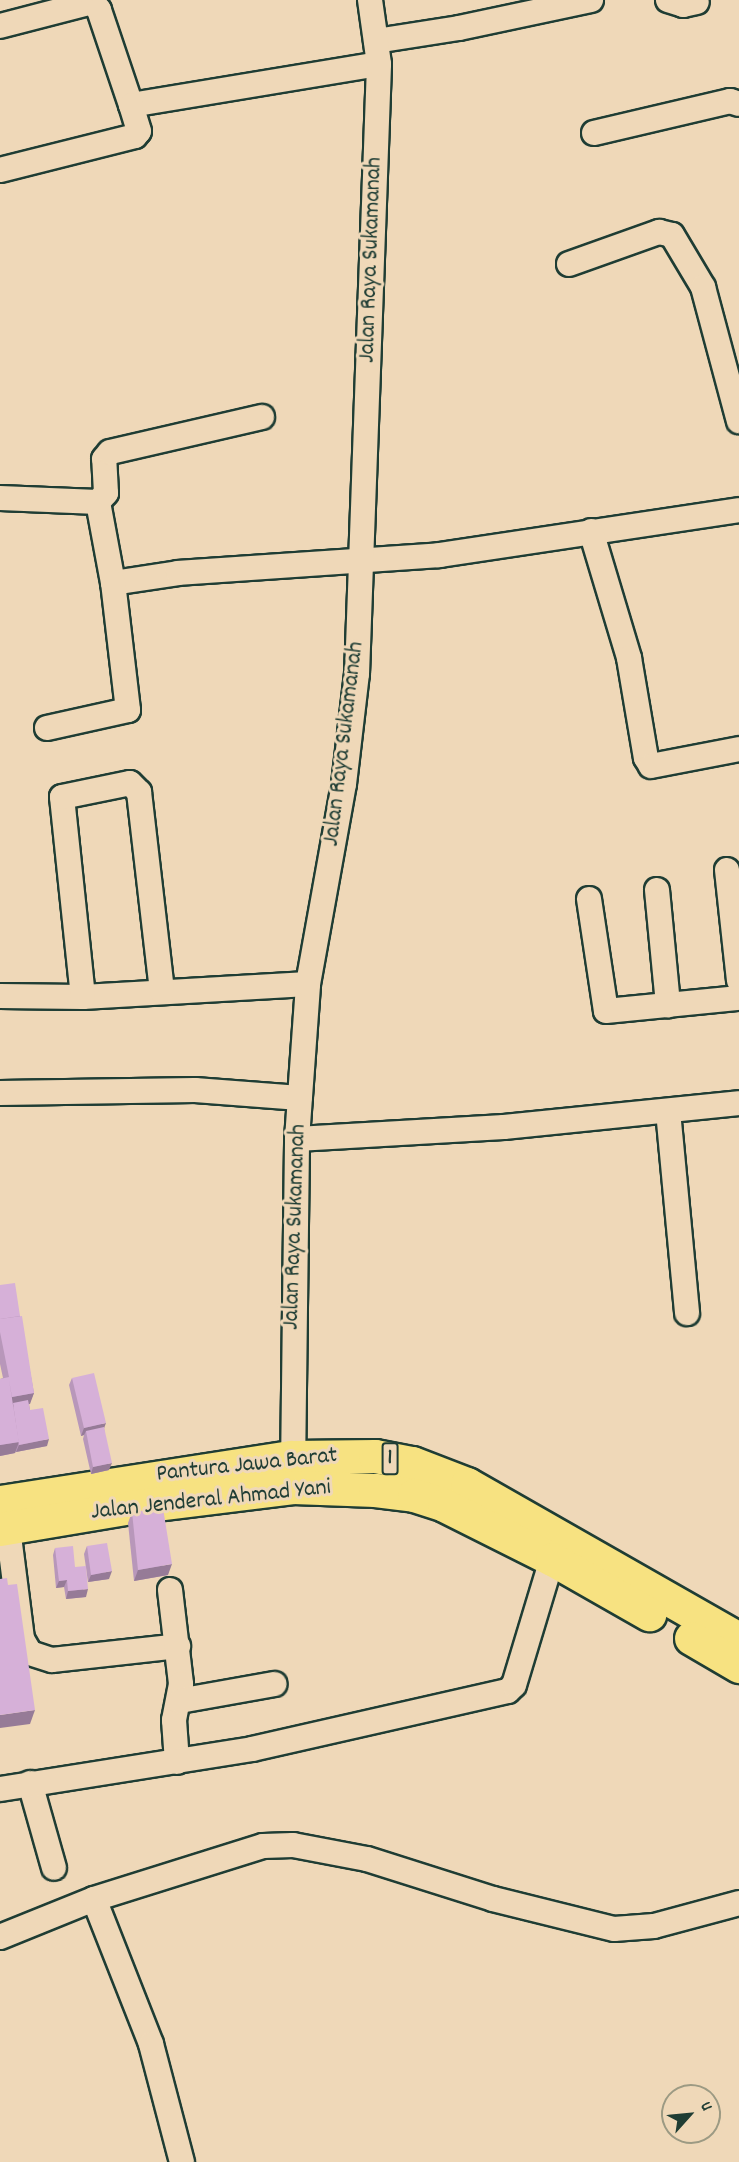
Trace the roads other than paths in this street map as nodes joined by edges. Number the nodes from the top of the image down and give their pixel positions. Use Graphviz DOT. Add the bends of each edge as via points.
graph roads {
  1 [pos="370,0"];
  2 [pos="591,0"];
  3 [pos="668,0"];
  4 [pos="697,2"];
  5 [pos="0,26"];
  6 [pos="377,52"];
  7 [pos="130,105"];
  8 [pos="739,105"];
  9 [pos="594,134"];
  10 [pos="0,170"];
  11 [pos="569,264"];
  12 [pos="262,417"];
  13 [pos="739,421"];
  14 [pos="0,498"];
  15 [pos="98,502"];
  16 [pos="739,510"];
  17 [pos="591,531"];
  18 [pos="363,562"];
  19 [pos="113,583"];
  20 [pos="47,728"];
  21 [pos="739,749"];
  22 [pos="727,870"];
  23 [pos="657,890"];
  24 [pos="589,899"];
  25 [pos="739,980"];
  26 [pos="308,984"];
  27 [pos="162,992"];
  28 [pos="0,996"];
  29 [pos="84,997"];
  30 [pos="739,998"];
  31 [pos="668,1005"];
  32 [pos="0,1093"];
  33 [pos="300,1098"];
  34 [pos="739,1104"];
  35 [pos="668,1111"];
  36 [pos="297,1139"];
  37 [pos="687,1313"];
  38 [pos="293,1472"];
  39 [pos="3,1520"];
  40 [pos="552,1559"];
  41 [pos="170,1590"];
  42 [pos="739,1639"];
  43 [pos="178,1646"];
  44 [pos="739,1666"];
  45 [pos="274,1684"];
  46 [pos="179,1701"];
  47 [pos="177,1762"];
  48 [pos="30,1784"];
  49 [pos="0,1789"];
  50 [pos="54,1868"];
  51 [pos="94,1899"];
  52 [pos="739,1903"];
  53 [pos="0,1936"];
  54 [pos="182,2162"];
  1 -- 6 [label="street, Jalan Raya Sukamanah"];
  2 -- 6 [label="street" via="459,28"];
  3 -- 4 [label="street" via="683,5"];
  5 -- 7 [label="street" via="93,2"];
  6 -- 7 [label="street"];
  6 -- 18 [label="street, Jalan Raya Sukamanah"];
  7 -- 10 [label="street" via="139,131 135,136"];
  8 -- 9 [label="street" via="730,101"];
  11 -- 13 [label="street" via="659,232 672,235 703,287"];
  12 -- 15 [label="street" via="110,452 104,459 106,494"];
  14 -- 15 [label="street"];
  15 -- 19 [label="street"];
  16 -- 17 [label="street"];
  17 -- 18 [label="street" via="439,555"];
  17 -- 21 [label="street" via="629,658 646,758 651,766"];
  18 -- 19 [label="street" via="178,573"];
  18 -- 26 [label="street, Jalan Raya Sukamanah" via="350,740"];
  19 -- 20 [label="street" via="128,710"];
  22 -- 25 [label="street"];
  23 -- 31 [label="street"];
  24 -- 31 [label="street" via="606,1011"];
  26 -- 27 [label="street"];
  26 -- 33 [label="street, Jalan Raya Sukamanah"];
  27 -- 29 [label="street"];
  27 -- 29 [label="street" via="139,792 130,783 68,793 62,798"];
  28 -- 29 [label="street"];
  30 -- 31 [label="street"];
  32 -- 33 [label="street" via="195,1090"];
  33 -- 36 [label="street, Jalan Raya Sukamanah"];
  34 -- 35 [label="street"];
  35 -- 36 [label="street" via="504,1127"];
  35 -- 37 [label="street"];
  36 -- 38 [label="street, Jalan Raya Sukamanah"];
  38 -- 39 [label="highway, Pantura Jawa Barat / 1"];
  38 -- 40 [label="highway, Jalan Jenderal Ahmad Yani / 1" via="334,1486 414,1495 495,1529"];
  38 -- 42 [label="highway, Pantura Jawa Barat / 1" via="375,1456 412,1463 467,1484"];
  39 -- 43 [label="street" via="22,1639 30,1653 52,1660"];
  40 -- 44 [label="highway, Jalan Jenderal Ahmad Yani / 1"];
  40 -- 47 [label="street" via="514,1685 508,1691 374,1724"];
  41 -- 43 [label="street"];
  43 -- 46 [label="street"];
  45 -- 46 [label="street"];
  46 -- 47 [label="street" via="174,1720"];
  47 -- 48 [label="street"];
  48 -- 49 [label="street"];
  48 -- 50 [label="street"];
  51 -- 52 [label="street" via="245,1850 293,1845 367,1859 493,1899 614,1929 654,1926"];
  51 -- 53 [label="street"];
  51 -- 54 [label="street" via="151,2044"];
}
